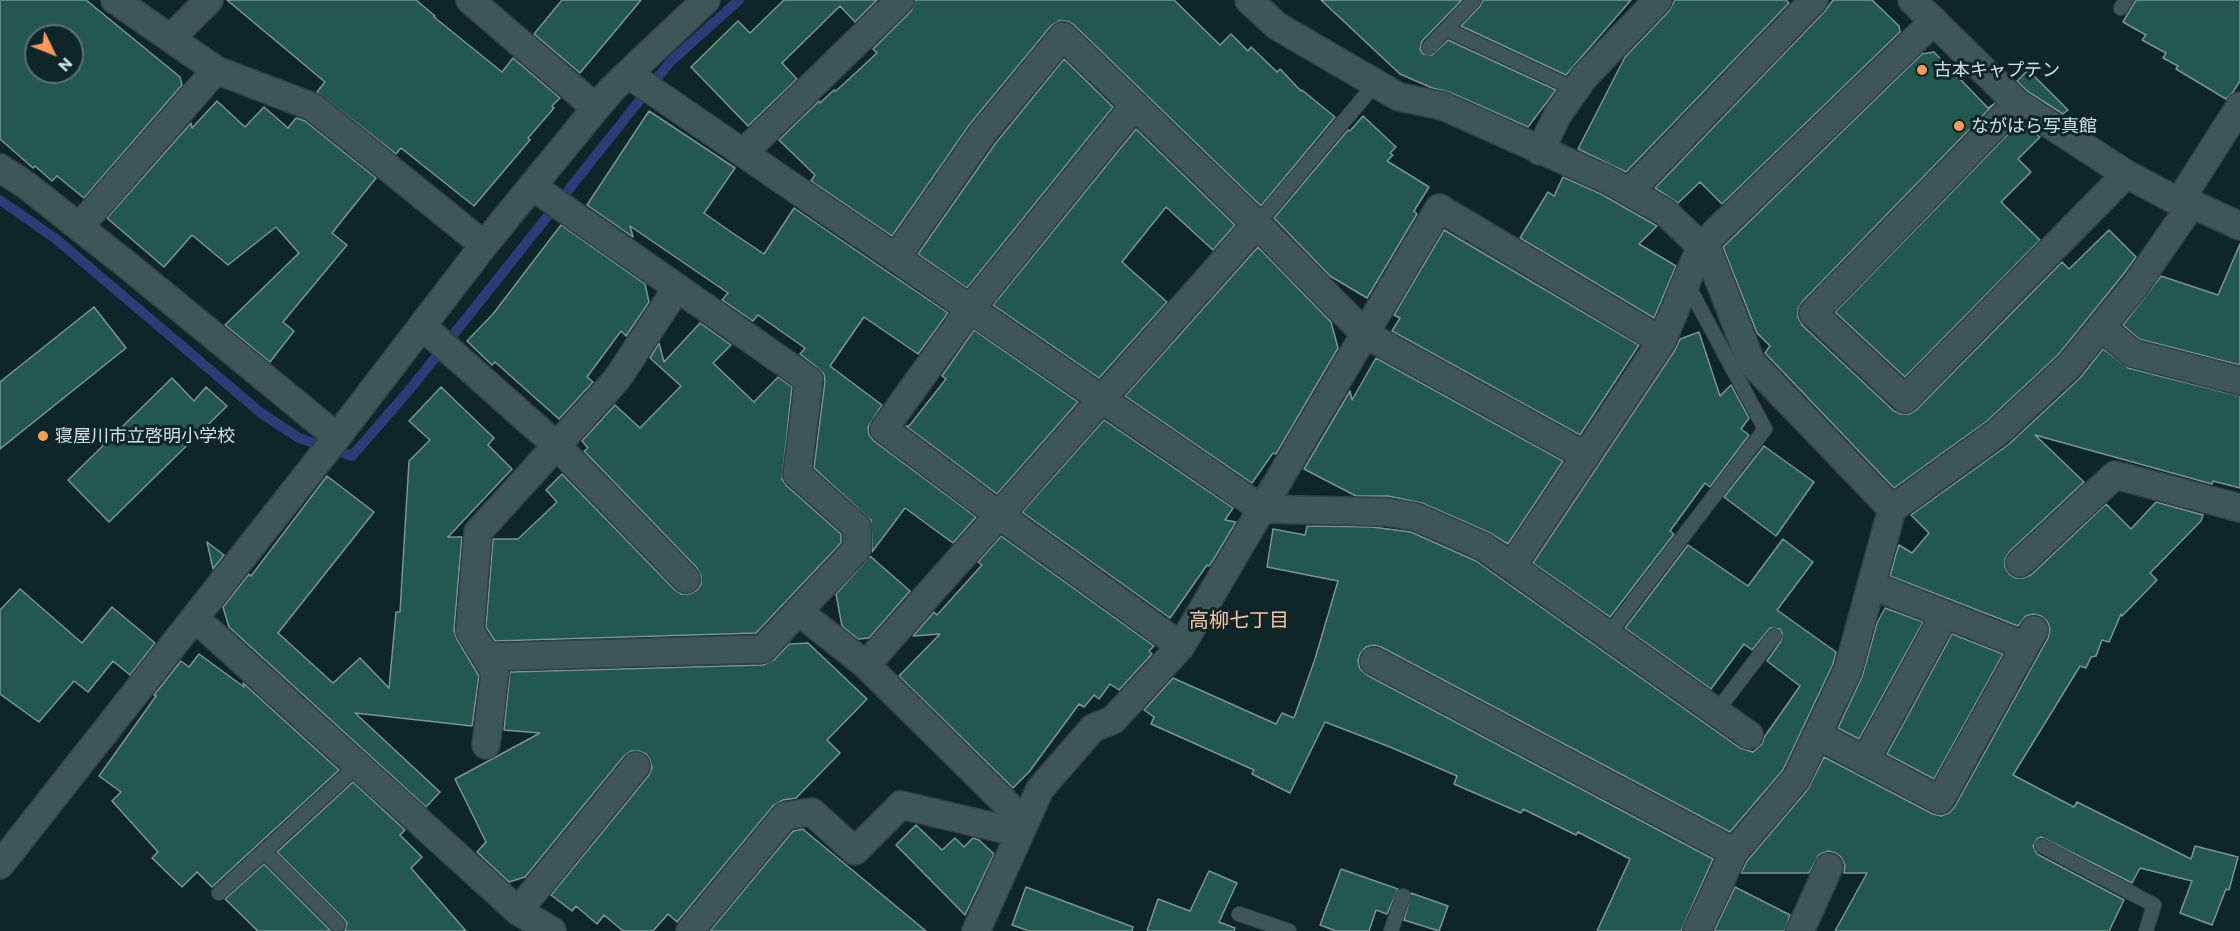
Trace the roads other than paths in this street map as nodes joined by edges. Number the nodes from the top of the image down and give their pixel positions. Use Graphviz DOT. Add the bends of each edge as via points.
graph roads {
  1 [pos="115,0"];
  2 [pos="209,0"];
  3 [pos="470,0"];
  4 [pos="706,0"];
  5 [pos="900,0"];
  6 [pos="1249,0"];
  7 [pos="1474,0"];
  8 [pos="1658,0"];
  9 [pos="1814,0"];
  10 [pos="1912,0"];
  11 [pos="1934,21"];
  12 [pos="1446,29"];
  13 [pos="171,38"];
  14 [pos="1429,47"];
  15 [pos="216,70"];
  16 [pos="642,83"];
  17 [pos="1376,83"];
  18 [pos="1575,89"];
  19 [pos="2017,103"];
  20 [pos="1135,105"];
  21 [pos="2240,106"];
  22 [pos="596,108"];
  23 [pos="1540,151"];
  24 [pos="743,153"];
  25 [pos="0,168"];
  26 [pos="2126,174"];
  27 [pos="539,191"];
  28 [pos="1629,192"];
  29 [pos="2185,203"];
  30 [pos="1257,224"];
  31 [pos="2240,226"];
  32 [pos="79,227"];
  33 [pos="484,246"];
  34 [pos="1701,246"];
  35 [pos="896,258"];
  36 [pos="1686,282"];
  37 [pos="677,288"];
  38 [pos="970,309"];
  39 [pos="2101,327"];
  40 [pos="428,331"];
  41 [pos="1365,334"];
  42 [pos="1662,341"];
  43 [pos="2240,381"];
  44 [pos="1101,399"];
  45 [pos="330,446"];
  46 [pos="557,446"];
  47 [pos="1586,456"];
  48 [pos="2240,508"];
  49 [pos="1262,509"];
  50 [pos="1892,509"];
  51 [pos="999,515"];
  52 [pos="2020,563"];
  53 [pos="1512,566"];
  54 [pos="686,579"];
  55 [pos="1871,585"];
  56 [pos="798,611"];
  57 [pos="1945,615"];
  58 [pos="195,618"];
  59 [pos="1608,635"];
  60 [pos="1774,636"];
  61 [pos="1181,646"];
  62 [pos="486,657"];
  63 [pos="1374,661"];
  64 [pos="866,666"];
  65 [pos="1716,712"];
  66 [pos="1749,735"];
  67 [pos="1817,735"];
  68 [pos="486,745"];
  69 [pos="1865,760"];
  70 [pos="358,765"];
  71 [pos="636,766"];
  72 [pos="1022,828"];
  73 [pos="2042,846"];
  74 [pos="264,851"];
  75 [pos="1734,852"];
  76 [pos="0,864"];
  77 [pos="1829,867"];
  78 [pos="219,893"];
  79 [pos="1403,896"];
  80 [pos="518,911"];
  81 [pos="1239,914"];
  82 [pos="338,925"];
  83 [pos="552,931"];
  84 [pos="690,931"];
  85 [pos="976,931"];
  86 [pos="1289,931"];
  87 [pos="1391,931"];
  88 [pos="1696,931"];
  89 [pos="1800,931"];
  90 [pos="2146,931"];
  1 -- 13 [label="street"];
  2 -- 13 [label="street"];
  3 -- 22 [label="street"];
  4 -- 16 [label="street"];
  5 -- 24 [label="street"];
  6 -- 17 [label="street" via="1277,26"];
  7 -- 12 [label="lane"];
  8 -- 18 [label="street"];
  9 -- 28 [label="street"];
  10 -- 11 [label="street"];
  11 -- 19 [label="street"];
  11 -- 34 [label="street"];
  12 -- 14 [label="lane"];
  12 -- 18 [label="lane"];
  13 -- 15 [label="street"];
  15 -- 32 [label="street"];
  15 -- 33 [label="street" via="314,107"];
  16 -- 22 [label="street"];
  16 -- 24 [label="street"];
  17 -- 23 [label="street" via="1399,97 1443,106"];
  17 -- 30 [label="lane"];
  18 -- 23 [label="street"];
  19 -- 26 [label="street"];
  19 -- 26 [label="street" via="1813,313 1905,399"];
  20 -- 30 [label="street"];
  20 -- 35 [label="street" via="1063,36 982,134"];
  20 -- 38 [label="street"];
  21 -- 29 [label="street"];
  22 -- 27 [label="street"];
  23 -- 28 [label="street"];
  24 -- 35 [label="street"];
  25 -- 32 [label="street"];
  26 -- 29 [label="street"];
  27 -- 33 [label="street"];
  27 -- 37 [label="street"];
  28 -- 34 [label="street" via="1665,212"];
  29 -- 31 [label="street"];
  29 -- 39 [label="street" via="2135,286"];
  30 -- 41 [label="street"];
  30 -- 44 [label="street"];
  32 -- 45 [label="street"];
  33 -- 40 [label="street"];
  34 -- 36 [label="street"];
  34 -- 50 [label="street" via="1709,254 1751,362"];
  35 -- 38 [label="street"];
  36 -- 42 [label="street"];
  36 -- 59 [label="lane" via="1765,429"];
  37 -- 46 [label="street" via="617,379"];
  37 -- 56 [label="street" via="809,380 797,474 857,527 857,549"];
  38 -- 44 [label="street"];
  38 -- 51 [label="street" via="884,429"];
  39 -- 43 [label="street" via="2132,352"];
  39 -- 50 [label="street" via="2069,366 1997,433"];
  40 -- 45 [label="street"];
  40 -- 46 [label="street"];
  41 -- 42 [label="street" via="1439,208"];
  41 -- 47 [label="street"];
  41 -- 49 [label="street"];
  42 -- 47 [label="street"];
  44 -- 49 [label="street"];
  44 -- 51 [label="street"];
  45 -- 58 [label="street"];
  46 -- 54 [label="street"];
  46 -- 62 [label="street" via="478,532 470,631"];
  47 -- 53 [label="street"];
  48 -- 52 [label="street" via="2115,475"];
  49 -- 53 [label="street" via="1386,512 1416,517 1484,547"];
  49 -- 61 [label="street"];
  50 -- 55 [label="street"];
  51 -- 61 [label="street"];
  51 -- 64 [label="street"];
  53 -- 59 [label="street"];
  55 -- 57 [label="street"];
  55 -- 67 [label="street" via="1848,670"];
  56 -- 62 [label="street" via="763,649"];
  56 -- 64 [label="street"];
  57 -- 69 [label="street"];
  57 -- 69 [label="street" via="2029,638 1940,800"];
  58 -- 70 [label="street"];
  58 -- 76 [label="street"];
  59 -- 65 [label="street"];
  60 -- 65 [label="lane"];
  61 -- 72 [label="street" via="1113,720 1093,728 1069,753 1040,789"];
  62 -- 68 [label="street" via="495,672"];
  63 -- 75 [label="street"];
  64 -- 72 [label="street"];
  65 -- 66 [label="street"];
  67 -- 69 [label="street"];
  67 -- 75 [label="street" via="1796,779"];
  70 -- 74 [label="lane"];
  70 -- 80 [label="street"];
  71 -- 80 [label="street"];
  72 -- 84 [label="street" via="901,805 855,851 812,812 785,816"];
  72 -- 85 [label="street"];
  73 -- 90 [label="lane" via="2154,905"];
  74 -- 78 [label="lane"];
  74 -- 82 [label="lane"];
  75 -- 88 [label="street"];
  77 -- 89 [label="street"];
  79 -- 87 [label="lane"];
  80 -- 83 [label="street"];
  81 -- 86 [label="lane"];
}
